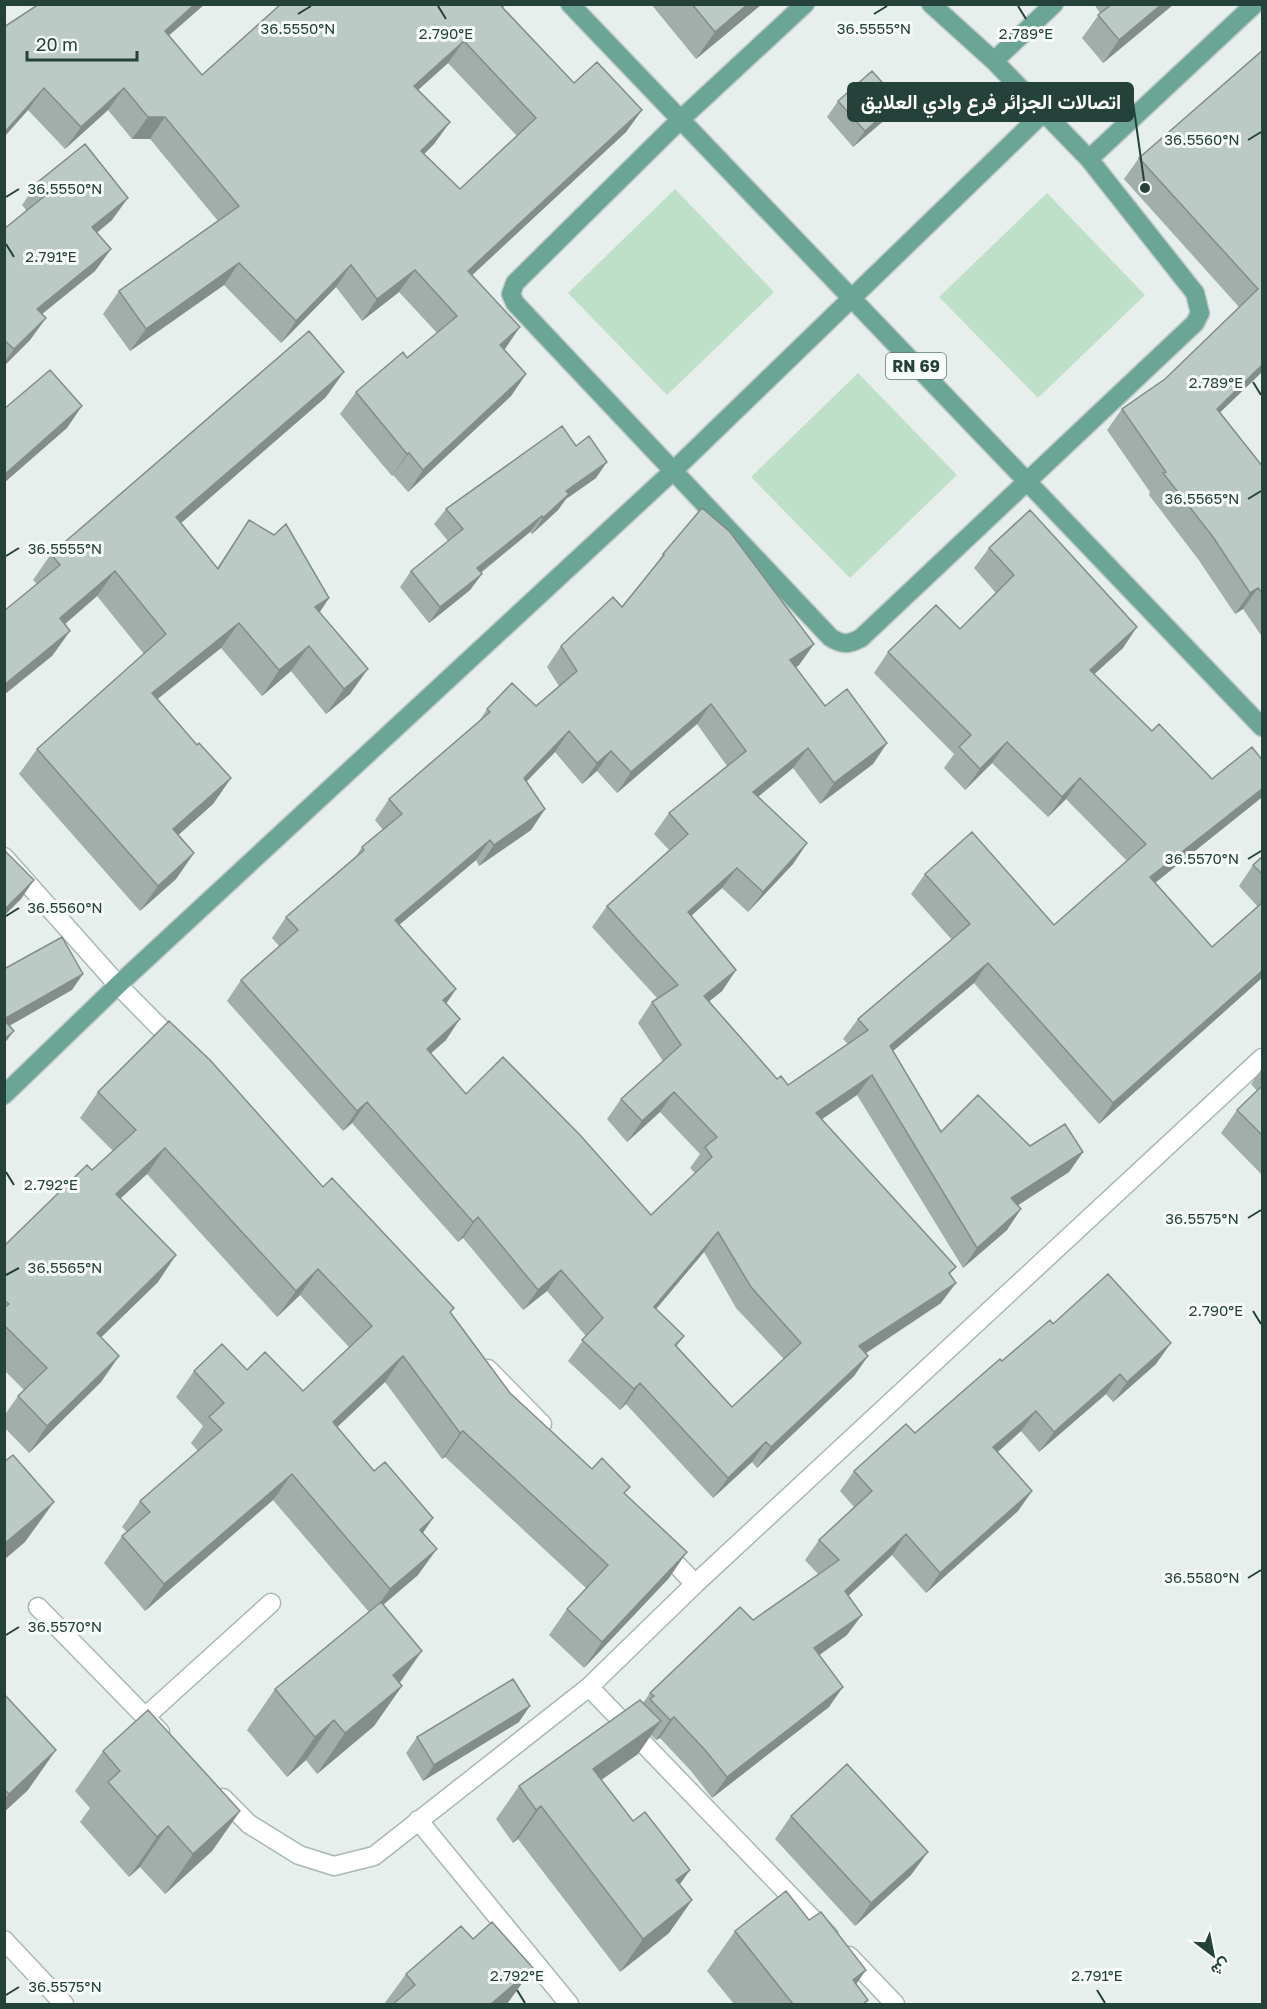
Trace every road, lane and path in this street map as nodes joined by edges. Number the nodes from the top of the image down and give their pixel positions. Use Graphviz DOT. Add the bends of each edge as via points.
graph roads {
  1 [pos="570,4"];
  2 [pos="805,4"];
  3 [pos="931,4"];
  4 [pos="1054,4"];
  5 [pos="1255,4"];
  6 [pos="994,61"];
  7 [pos="1043,113"];
  8 [pos="680,120"];
  9 [pos="1089,159"];
  10 [pos="852,298"];
  11 [pos="672,472"];
  12 [pos="1026,481"];
  13 [pos="1263,727"];
  14 [pos="4,857"];
  15 [pos="118,984"];
  16 [pos="1263,1058"];
  17 [pos="192,1062"];
  18 [pos="4,1095"];
  19 [pos="473,1353"];
  20 [pos="555,1438"];
  21 [pos="646,1533"];
  22 [pos="695,1584"];
  23 [pos="271,1604"];
  24 [pos="38,1607"];
  25 [pos="589,1687"];
  26 [pos="145,1717"];
  27 [pos="169,1742"];
  28 [pos="209,1783"];
  29 [pos="418,1820"];
  30 [pos="4,1940"];
  31 [pos="64,2004"];
  32 [pos="569,2004"];
  33 [pos="895,2004"];
  1 -- 8 [label="main road, RN 69"];
  2 -- 8 [label="main road"];
  3 -- 6 [label="main road"];
  4 -- 6 [label="main road"];
  5 -- 9 [label="main road"];
  6 -- 7 [label="main road"];
  7 -- 9 [label="main road"];
  7 -- 10 [label="main road"];
  8 -- 10 [label="main road, RN 69"];
  8 -- 11 [label="main road" via="515,283 511,294 515,303"];
  9 -- 12 [label="main road" via="1195,292 1200,313 1195,323"];
  10 -- 11 [label="main road"];
  10 -- 12 [label="main road, RN 69"];
  11 -- 12 [label="main road" via="830,637 838,643 850,644 861,638"];
  11 -- 15 [label="main road"];
  12 -- 13 [label="main road, RN 69"];
  14 -- 15 [label="street"];
  15 -- 17 [label="street"];
  15 -- 18 [label="main road"];
  16 -- 22 [label="street"];
  19 -- 20 [label="street"];
  21 -- 22 [label="street"];
  22 -- 25 [label="street"];
  23 -- 26 [label="street"];
  24 -- 26 [label="street"];
  25 -- 29 [label="street"];
  25 -- 33 [label="street"];
  26 -- 27 [label="street"];
  28 -- 29 [label="street" via="249,1824 299,1855 334,1866 374,1856"];
  29 -- 32 [label="street"];
  30 -- 31 [label="street"];
}
